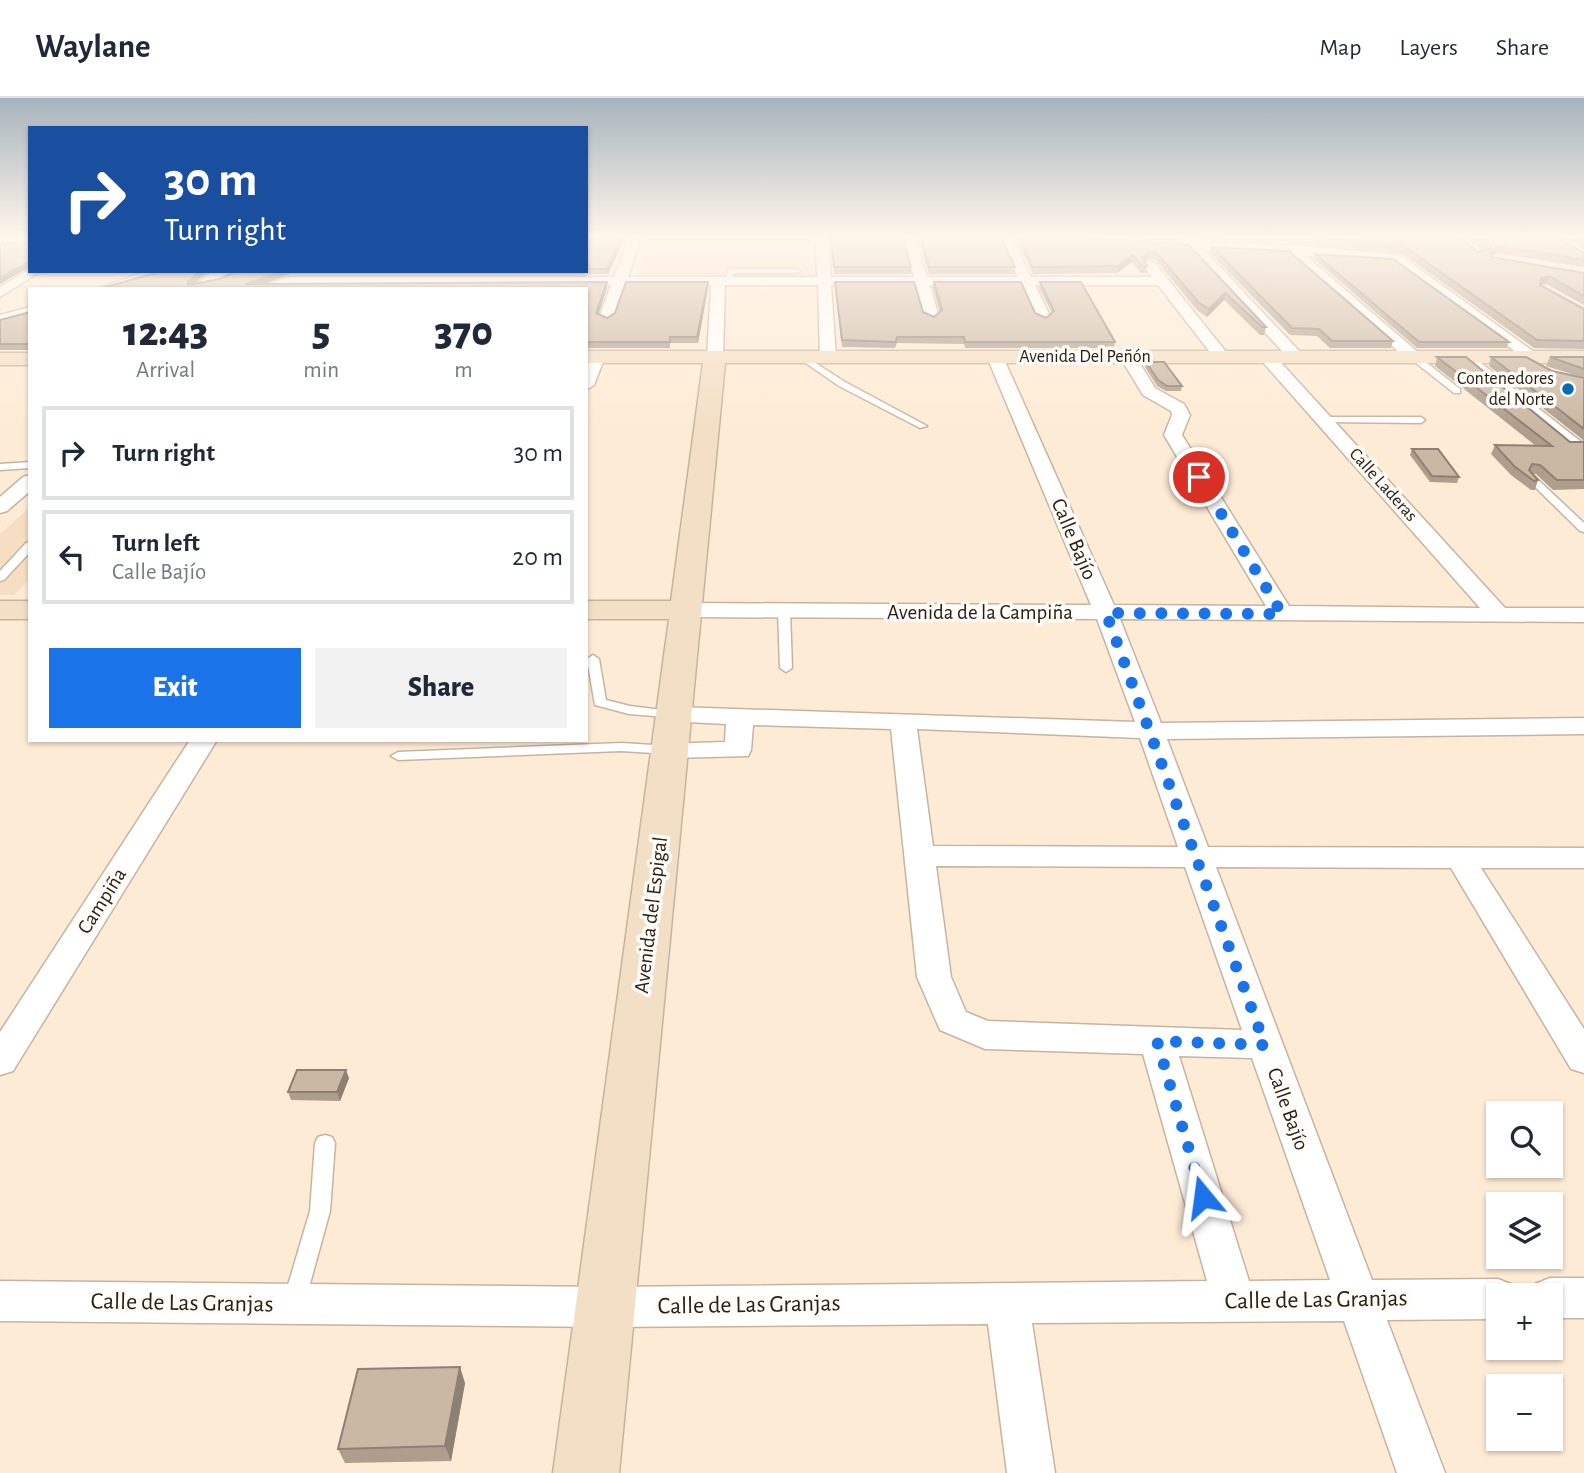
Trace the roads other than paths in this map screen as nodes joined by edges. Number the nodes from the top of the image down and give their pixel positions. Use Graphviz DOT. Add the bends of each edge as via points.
graph roads {
  1 [pos="613,300"];
  2 [pos="720,300"];
  3 [pos="824,300"];
  4 [pos="927,300"];
  5 [pos="1036,300"];
  6 [pos="1176,300"];
  7 [pos="1244,300"];
  8 [pos="1349,300"];
  9 [pos="1452,300"];
  10 [pos="28,312"];
  11 [pos="932,317"];
  12 [pos="606,318"];
  13 [pos="1044,318"];
  14 [pos="0,320"];
  15 [pos="592,357"];
  16 [pos="715,357"];
  17 [pos="803,357"];
  18 [pos="828,357"];
  19 [pos="995,357"];
  20 [pos="1128,357"];
  21 [pos="1222,357"];
  22 [pos="1267,357"];
  23 [pos="1296,357"];
  24 [pos="1414,357"];
  25 [pos="1467,357"];
  26 [pos="1584,357"];
  27 [pos="0,359"];
  28 [pos="28,359"];
  29 [pos="1531,361"];
  30 [pos="588,376"];
  31 [pos="1457,391"];
  32 [pos="1323,419"];
  33 [pos="1421,420"];
  34 [pos="923,426"];
  35 [pos="1574,445"];
  36 [pos="28,465"];
  37 [pos="0,467"];
  38 [pos="1531,478"];
  39 [pos="28,483"];
  40 [pos="0,508"];
  41 [pos="1584,529"];
  42 [pos="28,547"];
  43 [pos="0,578"];
  44 [pos="0,610"];
  45 [pos="28,610"];
  46 [pos="588,610"];
  47 [pos="687,610"];
  48 [pos="784,611"];
  49 [pos="1106,613"];
  50 [pos="1282,614"];
  51 [pos="1498,614"];
  52 [pos="1584,615"];
  53 [pos="593,659"];
  54 [pos="786,668"];
  55 [pos="903,721"];
  56 [pos="1584,726"];
  57 [pos="1151,731"];
  58 [pos="674,733"];
  59 [pos="203,742"];
  60 [pos="398,757"];
  61 [pos="920,856"];
  62 [pos="1197,858"];
  63 [pos="1584,858"];
  64 [pos="1460,859"];
  65 [pos="1157,1041"];
  66 [pos="1265,1045"];
  67 [pos="1584,1059"];
  68 [pos="0,1061"];
  69 [pos="325,1143"];
  70 [pos="1486,1298"];
  71 [pos="1563,1298"];
  72 [pos="1584,1298"];
  73 [pos="1357,1300"];
  74 [pos="0,1301"];
  75 [pos="1234,1301"];
  76 [pos="1007,1303"];
  77 [pos="294,1304"];
  78 [pos="606,1307"];
  79 [pos="586,1473"];
  80 [pos="1031,1473"];
  81 [pos="1421,1473"];
  1 -- 12 [label="street"];
  2 -- 16 [label="street"];
  3 -- 18 [label="street"];
  4 -- 11 [label="street"];
  5 -- 13 [label="street"];
  6 -- 21 [label="street"];
  7 -- 23 [label="street"];
  8 -- 24 [label="street"];
  9 -- 29 [label="street"];
  10 -- 14 [label="street"];
  15 -- 16 [label="street, Avenida Del Peñón"];
  15 -- 30 [label="street"];
  16 -- 17 [label="street, Avenida Del Peñón"];
  16 -- 47 [label="street, Avenida del Espigal"];
  17 -- 18 [label="street, Avenida Del Peñón"];
  17 -- 34 [label="lane" via="842,384"];
  18 -- 19 [label="street, Avenida Del Peñón"];
  19 -- 20 [label="street, Avenida Del Peñón"];
  19 -- 49 [label="street, Calle Bajío"];
  20 -- 21 [label="street, Avenida Del Peñón"];
  20 -- 50 [label="street" via="1149,391 1178,408 1181,415 1173,435"];
  21 -- 22 [label="street, Avenida Del Peñón"];
  22 -- 23 [label="street, Avenida Del Peñón"];
  22 -- 32 [label="street, Calle Laderas"];
  23 -- 24 [label="street, Avenida Del Peñón"];
  24 -- 25 [label="street, Avenida Del Peñón"];
  24 -- 31 [label="lane"];
  25 -- 29 [label="street, Avenida Del Peñón"];
  25 -- 35 [label="street"];
  26 -- 29 [label="street, Avenida Del Peñón"];
  27 -- 28 [label="street"];
  32 -- 33 [label="lane"];
  32 -- 51 [label="street, Calle Laderas"];
  36 -- 37 [label="lane"];
  38 -- 41 [label="lane"];
  39 -- 40 [label="street"];
  42 -- 43 [label="lane"];
  44 -- 45 [label="street"];
  46 -- 47 [label="street, Avenida de la Campiña"];
  47 -- 48 [label="street, Avenida de la Campiña"];
  47 -- 58 [label="street, Avenida del Espigal"];
  48 -- 49 [label="street, Avenida de la Campiña"];
  48 -- 54 [label="lane"];
  49 -- 50 [label="street, Avenida de la Campiña"];
  49 -- 57 [label="street, Calle Bajío"];
  50 -- 51 [label="street, Avenida de la Campiña"];
  51 -- 52 [label="street, Avenida de la Campiña"];
  53 -- 58 [label="lane" via="600,702 629,710"];
  55 -- 57 [label="street"];
  55 -- 58 [label="street" via="740,717 738,750"];
  55 -- 61 [label="street"];
  56 -- 57 [label="street"];
  57 -- 62 [label="street, Calle Bajío"];
  58 -- 60 [label="lane" via="621,747"];
  58 -- 78 [label="street, Avenida del Espigal"];
  59 -- 68 [label="street, Campiña"];
  61 -- 62 [label="street"];
  61 -- 65 [label="street" via="934,977 952,1021 985,1035"];
  62 -- 64 [label="street"];
  62 -- 66 [label="street, Calle Bajío"];
  63 -- 64 [label="street"];
  64 -- 67 [label="street"];
  65 -- 66 [label="street"];
  65 -- 75 [label="street"];
  66 -- 73 [label="street, Calle Bajío"];
  69 -- 77 [label="lane" via="320,1211"];
  70 -- 73 [label="street, Calle de Las Granjas"];
  71 -- 72 [label="street"];
  73 -- 75 [label="street, Calle de Las Granjas"];
  73 -- 81 [label="street, Calle Bajío"];
  74 -- 77 [label="street, Calle de Las Granjas"];
  75 -- 76 [label="street, Calle de Las Granjas"];
  76 -- 78 [label="street, Calle de Las Granjas"];
  76 -- 80 [label="street"];
  77 -- 78 [label="street, Calle de Las Granjas"];
  78 -- 79 [label="street, Avenida del Espigal"];
}
